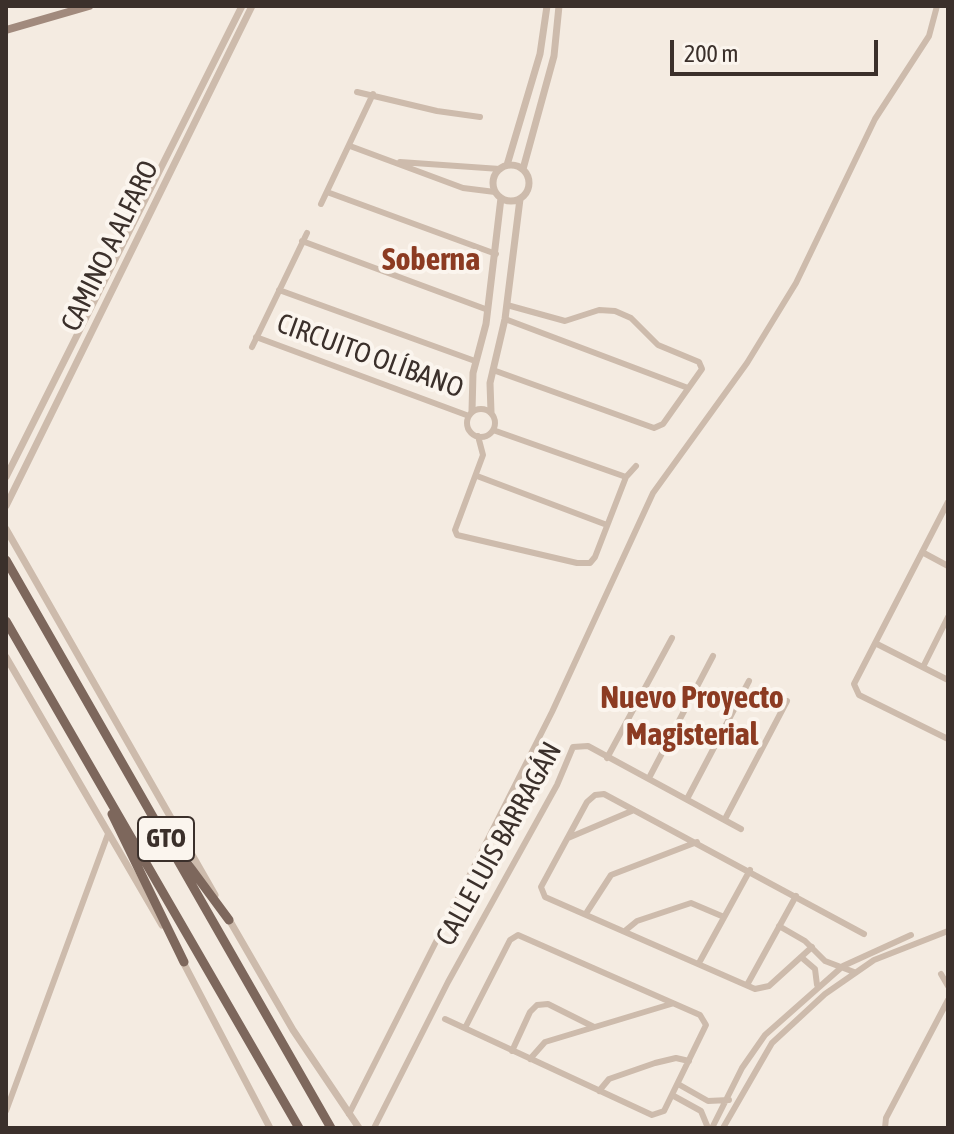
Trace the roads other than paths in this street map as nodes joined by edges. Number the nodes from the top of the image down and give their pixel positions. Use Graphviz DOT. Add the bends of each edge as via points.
graph roads {
  1 [pos="89,6"];
  2 [pos="242,6"];
  3 [pos="252,6"];
  4 [pos="547,6"];
  5 [pos="559,6"];
  6 [pos="937,6"];
  7 [pos="6,30"];
  8 [pos="357,92"];
  9 [pos="373,94"];
  10 [pos="480,117"];
  11 [pos="350,146"];
  12 [pos="398,162"];
  13 [pos="503,167"];
  14 [pos="523,169"];
  15 [pos="327,192"];
  16 [pos="498,195"];
  17 [pos="147,199"];
  18 [pos="520,199"];
  19 [pos="157,202"];
  20 [pos="321,204"];
  21 [pos="307,233"];
  22 [pos="302,241"];
  23 [pos="496,254"];
  24 [pos="279,290"];
  25 [pos="507,305"];
  26 [pos="488,310"];
  27 [pos="90,313"];
  28 [pos="100,317"];
  29 [pos="486,324"];
  30 [pos="504,324"];
  31 [pos="256,337"];
  32 [pos="252,347"];
  33 [pos="475,361"];
  34 [pos="493,370"];
  35 [pos="688,388"];
  36 [pos="491,412"];
  37 [pos="470,413"];
  38 [pos="493,430"];
  39 [pos="478,436"];
  40 [pos="636,466"];
  41 [pos="477,476"];
  42 [pos="6,477"];
  43 [pos="626,477"];
  44 [pos="948,502"];
  45 [pos="6,506"];
  46 [pos="940,517"];
  47 [pos="948,522"];
  48 [pos="607,525"];
  49 [pos="6,527"];
  50 [pos="922,552"];
  51 [pos="6,560"];
  52 [pos="948,566"];
  53 [pos="948,617"];
  54 [pos="6,621"];
  55 [pos="672,638"];
  56 [pos="875,643"];
  57 [pos="713,656"];
  58 [pos="6,657"];
  59 [pos="923,667"];
  60 [pos="948,680"];
  61 [pos="749,681"];
  62 [pos="787,701"];
  63 [pos="948,739"];
  64 [pos="607,758"];
  65 [pos="649,778"];
  66 [pos="109,799"];
  67 [pos="687,799"];
  68 [pos="634,810"];
  69 [pos="725,819"];
  70 [pos="156,822"];
  71 [pos="741,829"];
  72 [pos="108,834"];
  73 [pos="568,838"];
  74 [pos="697,842"];
  75 [pos="750,870"];
  76 [pos="796,896"];
  77 [pos="587,912"];
  78 [pos="724,917"];
  79 [pos="229,920"];
  80 [pos="779,926"];
  81 [pos="626,930"];
  82 [pos="948,931"];
  83 [pos="864,934"];
  84 [pos="911,935"];
  85 [pos="812,947"];
  86 [pos="801,957"];
  87 [pos="825,961"];
  88 [pos="184,962"];
  89 [pos="699,963"];
  90 [pos="843,966"];
  91 [pos="815,969"];
  92 [pos="854,972"];
  93 [pos="941,974"];
  94 [pos="747,985"];
  95 [pos="817,985"];
  96 [pos="948,986"];
  97 [pos="948,1000"];
  98 [pos="671,1004"];
  99 [pos="445,1019"];
  100 [pos="594,1027"];
  101 [pos="465,1028"];
  102 [pos="512,1051"];
  103 [pos="530,1059"];
  104 [pos="689,1061"];
  105 [pos="678,1084"];
  106 [pos="599,1091"];
  107 [pos="672,1095"];
  108 [pos="727,1099"];
  109 [pos="708,1101"];
  110 [pos="736,1104"];
  111 [pos="6,1111"];
  112 [pos="701,1111"];
  113 [pos="349,1114"];
  114 [pos="328,1123"];
  115 [pos="270,1128"];
  116 [pos="299,1128"];
  117 [pos="359,1128"];
  118 [pos="374,1128"];
  119 [pos="710,1128"];
  120 [pos="723,1128"];
  121 [pos="885,1128"];
  1 -- 7 [label="main road"];
  2 -- 17 [label="street, CAMINO A ALFARO"];
  3 -- 19 [label="street, CAMINO A ALFARO"];
  4 -- 13 [label="street" via="540,54"];
  5 -- 14 [label="street" via="554,56"];
  6 -- 113 [label="street" via="922,49 875,119 796,283 747,363 653,493 545,726"];
  8 -- 9 [label="street"];
  9 -- 10 [label="street"];
  9 -- 11 [label="street"];
  11 -- 12 [label="street"];
  11 -- 15 [label="street"];
  12 -- 13 [label="street"];
  12 -- 16 [label="street" via="463,188"];
  13 -- 14 [label="street"];
  13 -- 16 [label="street" via="493,180"];
  14 -- 18 [label="street" via="530,185"];
  15 -- 20 [label="street"];
  15 -- 23 [label="street"];
  16 -- 18 [label="street"];
  16 -- 23 [label="street"];
  17 -- 19 [label="street"];
  17 -- 27 [label="street, CAMINO A ALFARO"];
  18 -- 25 [label="street"];
  19 -- 28 [label="street, CAMINO A ALFARO"];
  21 -- 22 [label="street, CIRCUITO OLÍBANO"];
  22 -- 24 [label="street, CIRCUITO OLÍBANO"];
  22 -- 26 [label="street"];
  23 -- 26 [label="street"];
  24 -- 31 [label="street, CIRCUITO OLÍBANO"];
  24 -- 33 [label="street"];
  25 -- 30 [label="street"];
  25 -- 35 [label="street" via="565,321 599,310 624,314 658,345 700,364 701,372"];
  26 -- 29 [label="street"];
  27 -- 28 [label="street"];
  27 -- 42 [label="street, CAMINO A ALFARO"];
  28 -- 45 [label="street, CAMINO A ALFARO"];
  29 -- 30 [label="street"];
  29 -- 33 [label="street"];
  30 -- 34 [label="street"];
  30 -- 35 [label="street"];
  31 -- 32 [label="street, CIRCUITO OLÍBANO"];
  31 -- 37 [label="street, CIRCUITO OLÍBANO"];
  33 -- 37 [label="street"];
  34 -- 35 [label="street" via="648,428 663,424"];
  34 -- 36 [label="street"];
  36 -- 37 [label="street" via="482,408"];
  36 -- 38 [label="street"];
  37 -- 39 [label="street" via="468,428"];
  38 -- 39 [label="street"];
  38 -- 43 [label="street"];
  39 -- 41 [label="street" via="483,455"];
  40 -- 43 [label="street"];
  41 -- 48 [label="street"];
  41 -- 48 [label="street" via="455,530 459,537 583,564 595,557"];
  43 -- 48 [label="street"];
  44 -- 46 [label="street"];
  46 -- 47 [label="street"];
  46 -- 50 [label="street"];
  49 -- 79 [label="street"];
  50 -- 52 [label="street"];
  50 -- 56 [label="street"];
  51 -- 70 [label="main road, GTO"];
  53 -- 59 [label="street"];
  54 -- 66 [label="main road, GTO"];
  55 -- 64 [label="street"];
  56 -- 59 [label="street"];
  56 -- 63 [label="street" via="854,689"];
  57 -- 65 [label="street"];
  58 -- 72 [label="street"];
  59 -- 60 [label="street"];
  61 -- 67 [label="street"];
  62 -- 69 [label="street"];
  64 -- 65 [label="street, CALLE LUIS BARRAGÁN"];
  64 -- 118 [label="street, CALLE LUIS BARRAGÁN" via="582,744 570,750 557,785"];
  65 -- 67 [label="street, CALLE LUIS BARRAGÁN"];
  66 -- 88 [label="main road" via="116,825"];
  66 -- 116 [label="main road, GTO"];
  67 -- 69 [label="street, CALLE LUIS BARRAGÁN"];
  68 -- 73 [label="street"];
  68 -- 73 [label="street" via="604,794 595,795"];
  68 -- 74 [label="street"];
  69 -- 71 [label="street, CALLE LUIS BARRAGÁN"];
  70 -- 79 [label="main road"];
  70 -- 114 [label="main road, GTO"];
  72 -- 88 [label="street"];
  72 -- 111 [label="street"];
  73 -- 77 [label="street" via="542,893"];
  74 -- 75 [label="street"];
  74 -- 77 [label="street" via="611,875"];
  75 -- 76 [label="street"];
  75 -- 78 [label="street"];
  76 -- 80 [label="street"];
  76 -- 83 [label="street"];
  77 -- 81 [label="street"];
  78 -- 81 [label="street" via="691,903 637,921"];
  78 -- 89 [label="street"];
  79 -- 113 [label="street"];
  80 -- 85 [label="street"];
  80 -- 94 [label="street"];
  81 -- 89 [label="street"];
  82 -- 92 [label="street"];
  84 -- 90 [label="street"];
  85 -- 86 [label="street"];
  85 -- 87 [label="street"];
  86 -- 91 [label="street"];
  86 -- 94 [label="street" via="769,986"];
  87 -- 90 [label="street"];
  87 -- 91 [label="street"];
  88 -- 115 [label="street"];
  89 -- 94 [label="street"];
  90 -- 92 [label="street"];
  90 -- 95 [label="street"];
  91 -- 95 [label="street"];
  92 -- 110 [label="street" via="772,1043"];
  93 -- 96 [label="street"];
  95 -- 108 [label="street" via="752,1051"];
  97 -- 121 [label="street"];
  98 -- 100 [label="street"];
  98 -- 101 [label="street" via="518,935 507,946"];
  98 -- 104 [label="street" via="700,1015 706,1025"];
  99 -- 101 [label="street"];
  100 -- 102 [label="street" via="548,1004 537,1005"];
  100 -- 103 [label="street" via="542,1044"];
  101 -- 102 [label="street"];
  102 -- 103 [label="street"];
  103 -- 106 [label="street"];
  104 -- 105 [label="street"];
  104 -- 106 [label="street" via="655,1063 609,1079"];
  105 -- 107 [label="street"];
  105 -- 109 [label="street"];
  106 -- 107 [label="street" via="652,1115 664,1111"];
  107 -- 112 [label="street"];
  108 -- 109 [label="street"];
  108 -- 110 [label="street"];
  108 -- 119 [label="street"];
  109 -- 112 [label="street"];
  110 -- 120 [label="street"];
  112 -- 119 [label="street"];
  113 -- 117 [label="street"];
}
